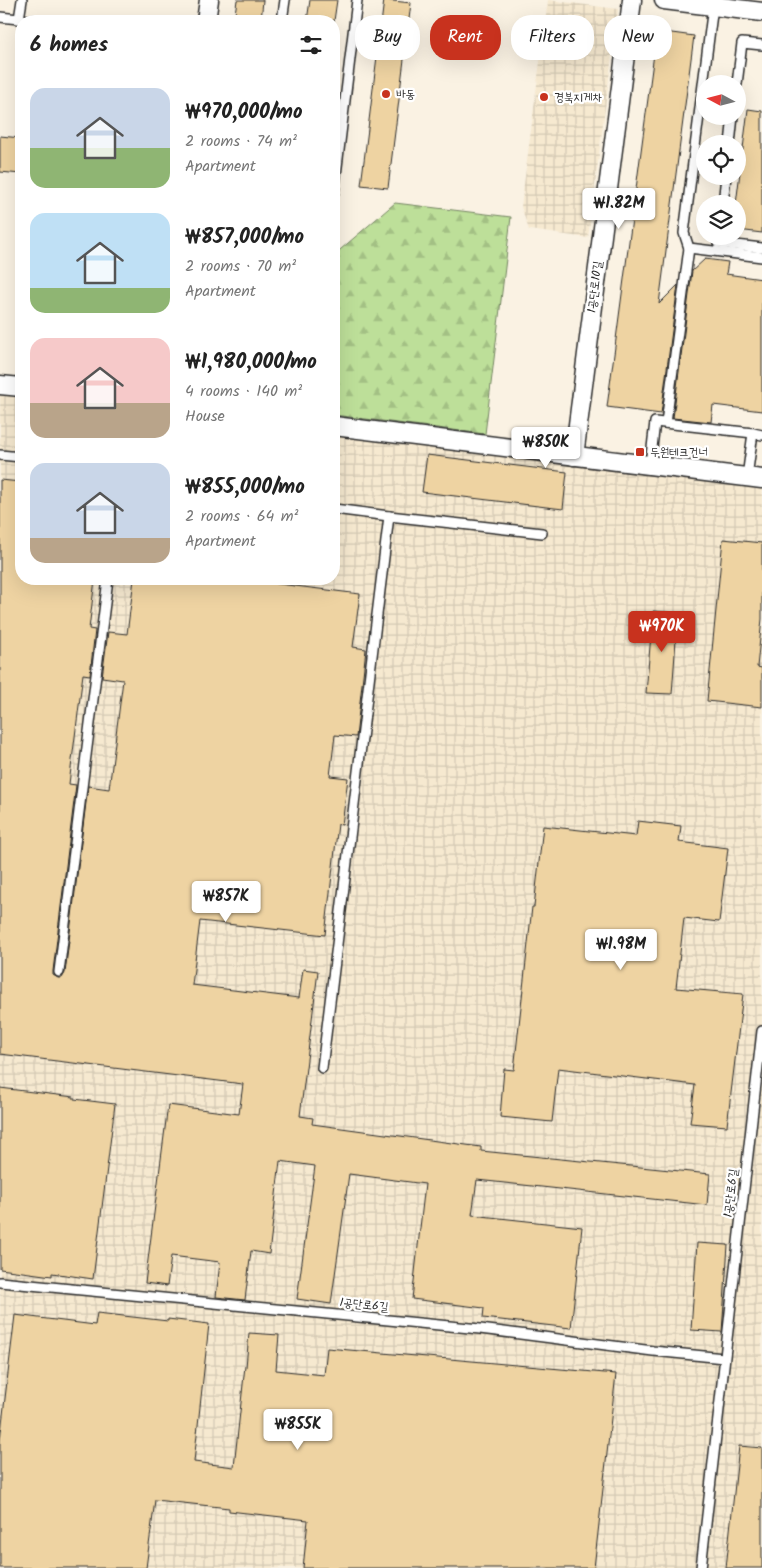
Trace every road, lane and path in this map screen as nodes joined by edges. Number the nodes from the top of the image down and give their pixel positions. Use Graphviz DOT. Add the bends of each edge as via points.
graph roads {
  1 [pos="22,0"];
  2 [pos="209,0"];
  3 [pos="285,0"];
  4 [pos="357,0"];
  5 [pos="632,0"];
  6 [pos="664,0"];
  7 [pos="713,6"];
  8 [pos="762,12"];
  9 [pos="20,15"];
  10 [pos="207,15"];
  11 [pos="283,15"];
  12 [pos="0,17"];
  13 [pos="15,19"];
  14 [pos="762,45"];
  15 [pos="739,75"];
  16 [pos="340,142"];
  17 [pos="736,245"];
  18 [pos="689,248"];
  19 [pos="762,248"];
  20 [pos="762,256"];
  21 [pos="0,384"];
  22 [pos="15,386"];
  23 [pos="666,423"];
  24 [pos="340,427"];
  25 [pos="757,434"];
  26 [pos="0,455"];
  27 [pos="15,456"];
  28 [pos="574,456"];
  29 [pos="650,465"];
  30 [pos="755,478"];
  31 [pos="340,509"];
  32 [pos="389,516"];
  33 [pos="542,534"];
  34 [pos="107,585"];
  35 [pos="59,972"];
  36 [pos="762,1031"];
  37 [pos="322,1068"];
  38 [pos="0,1282"];
  39 [pos="724,1358"];
  40 [pos="701,1568"];
  1 -- 9 [label="lane"];
  2 -- 10 [label="street"];
  3 -- 11 [label="lane"];
  4 -- 16 [label="lane"];
  5 -- 28 [label="street, 1공단로10길"];
  6 -- 7 [label="street"];
  7 -- 8 [label="street"];
  7 -- 18 [label="lane" via="684,232"];
  12 -- 13 [label="lane"];
  14 -- 15 [label="lane" via="742,43"];
  17 -- 19 [label="lane"];
  18 -- 20 [label="lane"];
  18 -- 23 [label="lane"];
  21 -- 22 [label="street"];
  23 -- 25 [label="lane"];
  23 -- 29 [label="lane" via="655,422"];
  24 -- 28 [label="street"];
  25 -- 30 [label="lane"];
  26 -- 27 [label="lane"];
  28 -- 29 [label="street"];
  29 -- 30 [label="street"];
  31 -- 32 [label="lane"];
  32 -- 33 [label="lane"];
  32 -- 37 [label="lane"];
  34 -- 35 [label="lane"];
  36 -- 39 [label="lane, 1공단로6길"];
  38 -- 39 [label="lane, 1공단로6길" via="480,1329"];
  39 -- 40 [label="lane, 1공단로6길"];
}
